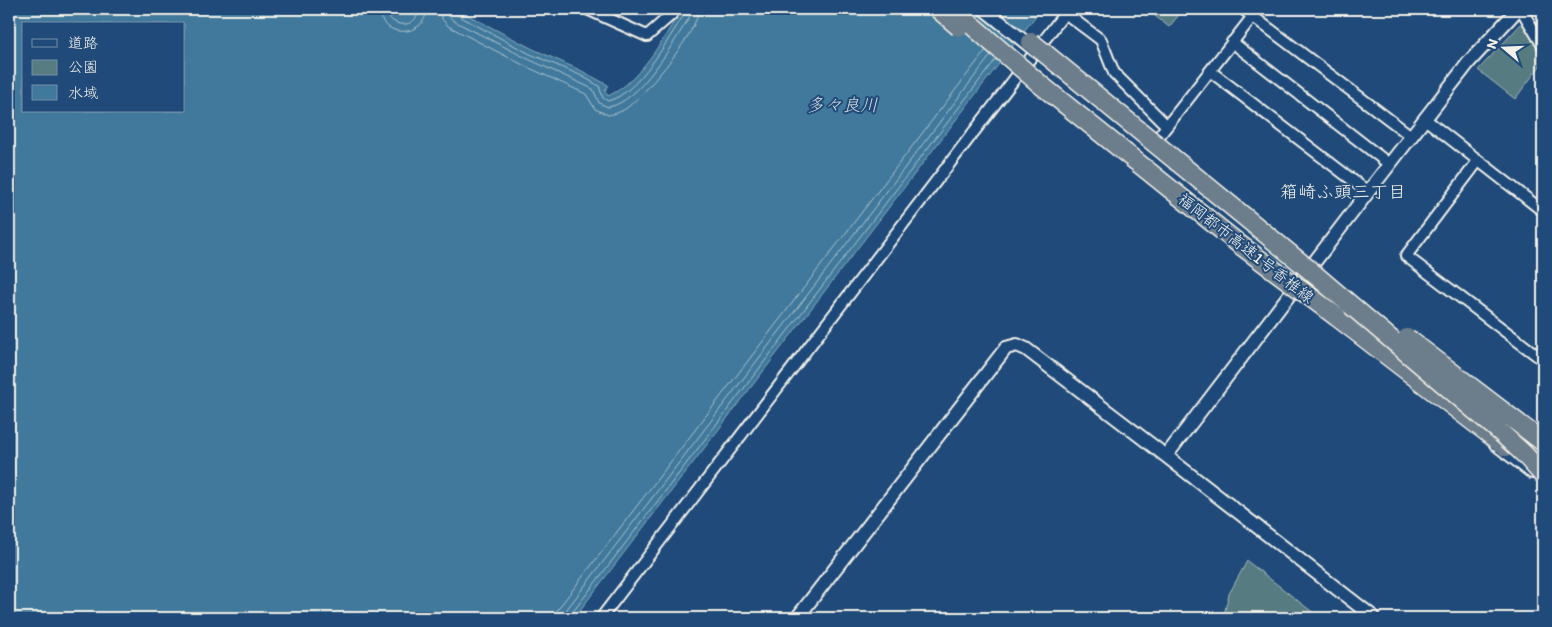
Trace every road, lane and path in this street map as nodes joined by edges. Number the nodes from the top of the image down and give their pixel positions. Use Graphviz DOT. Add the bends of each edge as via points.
graph roads {
  1 [pos="587,9"];
  2 [pos="672,9"];
  3 [pos="938,9"];
  4 [pos="953,9"];
  5 [pos="958,9"];
  6 [pos="985,9"];
  7 [pos="991,9"];
  8 [pos="1243,9"];
  9 [pos="1520,9"];
  10 [pos="1066,11"];
  11 [pos="1253,16"];
  12 [pos="1031,42"];
  13 [pos="1232,42"];
  14 [pos="1543,46"];
  15 [pos="1210,70"];
  16 [pos="1037,78"];
  17 [pos="1425,119"];
  18 [pos="1167,126"];
  19 [pos="1411,136"];
  20 [pos="1151,146"];
  21 [pos="1478,161"];
  22 [pos="1389,164"];
  23 [pos="1368,192"];
  24 [pos="1543,211"];
  25 [pos="1256,226"];
  26 [pos="1306,272"];
  27 [pos="1297,284"];
  28 [pos="1337,317"];
  29 [pos="1543,360"];
  30 [pos="1543,442"];
  31 [pos="1166,456"];
  32 [pos="1543,457"];
  33 [pos="1543,475"];
  34 [pos="1543,481"];
  35 [pos="601,618"];
  36 [pos="797,618"];
  37 [pos="1372,618"];
  1 -- 2 [label="street" via="647,36 672,14"];
  3 -- 16 [label="highway, bridge" via="994,56"];
  4 -- 16 [label="highway, 福岡都市高速1号香椎線, bridge"];
  5 -- 16 [label="street, bridge"];
  6 -- 12 [label="highway, 福岡都市高速1号香椎線, bridge"];
  6 -- 20 [label="street, bridge"];
  7 -- 12 [label="highway"];
  8 -- 11 [label="street"];
  9 -- 14 [label="street"];
  9 -- 17 [label="street" via="1470,62"];
  10 -- 18 [label="street" via="1101,40 1114,73"];
  10 -- 35 [label="street"];
  11 -- 13 [label="street"];
  11 -- 19 [label="street"];
  12 -- 25 [label="highway, 福岡都市高速1号香椎線, bridge"];
  13 -- 15 [label="street"];
  13 -- 22 [label="street"];
  15 -- 18 [label="street"];
  15 -- 23 [label="street"];
  16 -- 27 [label="street"];
  16 -- 28 [label="highway, 福岡都市高速1号香椎線, bridge" via="1239,244"];
  17 -- 19 [label="street"];
  17 -- 21 [label="street"];
  18 -- 20 [label="street"];
  19 -- 22 [label="street"];
  20 -- 26 [label="street"];
  21 -- 24 [label="street"];
  21 -- 29 [label="street" via="1406,256"];
  22 -- 23 [label="street"];
  23 -- 26 [label="street"];
  25 -- 30 [label="highway, bridge"];
  25 -- 33 [label="highway, 福岡都市高速1号香椎線, bridge" via="1499,431"];
  26 -- 27 [label="street"];
  26 -- 32 [label="street"];
  27 -- 31 [label="street"];
  27 -- 34 [label="street" via="1350,332"];
  28 -- 32 [label="highway, bridge" via="1372,326"];
  28 -- 34 [label="highway, 福岡都市高速1号香椎線" via="1508,449"];
  31 -- 36 [label="street" via="1026,349 1016,345 1006,348"];
  31 -- 37 [label="street"];
}
